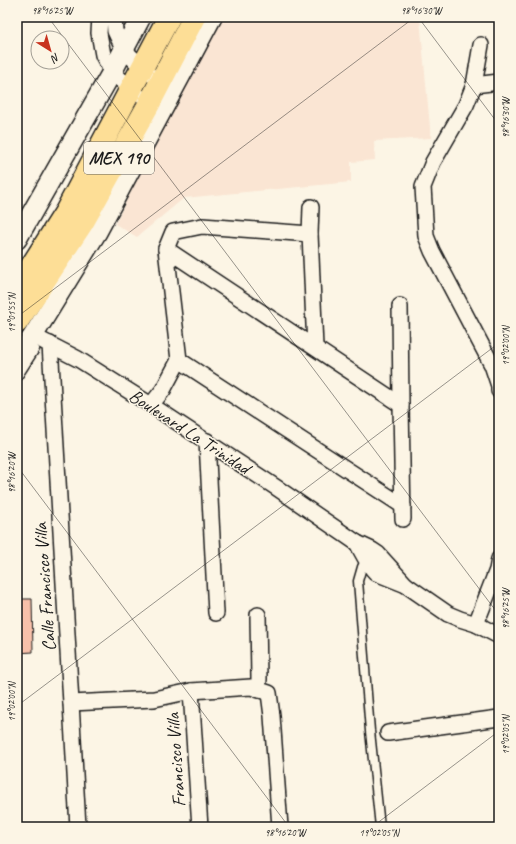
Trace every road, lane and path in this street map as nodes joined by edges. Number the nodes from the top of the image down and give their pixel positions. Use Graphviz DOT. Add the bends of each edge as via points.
graph roads {
  1 [pos="100,17"];
  2 [pos="114,17"];
  3 [pos="141,17"];
  4 [pos="169,17"];
  5 [pos="194,17"];
  6 [pos="212,17"];
  7 [pos="481,45"];
  8 [pos="124,50"];
  9 [pos="142,68"];
  10 [pos="112,72"];
  11 [pos="499,82"];
  12 [pos="474,85"];
  13 [pos="131,88"];
  14 [pos="165,88"];
  15 [pos="155,108"];
  16 [pos="311,207"];
  17 [pos="310,234"];
  18 [pos="17,239"];
  19 [pos="166,249"];
  20 [pos="17,289"];
  21 [pos="400,306"];
  22 [pos="31,334"];
  23 [pos="315,347"];
  24 [pos="17,359"];
  25 [pos="179,360"];
  26 [pos="496,364"];
  27 [pos="17,377"];
  28 [pos="499,391"];
  29 [pos="151,405"];
  30 [pos="401,405"];
  31 [pos="207,442"];
  32 [pos="369,555"];
  33 [pos="499,560"];
  34 [pos="216,613"];
  35 [pos="258,615"];
  36 [pos="476,624"];
  37 [pos="499,636"];
  38 [pos="191,691"];
  39 [pos="264,691"];
  40 [pos="71,703"];
  41 [pos="499,718"];
  42 [pos="388,732"];
  43 [pos="78,827"];
  44 [pos="200,827"];
  45 [pos="280,827"];
  46 [pos="380,827"];
  1 -- 10 [label="street" via="98,33 103,55"];
  2 -- 8 [label="street" via="115,31"];
  3 -- 8 [label="street"];
  4 -- 9 [label="main road, MEX 190"];
  5 -- 14 [label="main road, MEX 190"];
  6 -- 14 [label="street"];
  7 -- 12 [label="street"];
  8 -- 9 [label="street"];
  8 -- 10 [label="street"];
  9 -- 13 [label="main road, MEX 190"];
  9 -- 14 [label="street"];
  10 -- 13 [label="street"];
  10 -- 18 [label="street"];
  11 -- 12 [label="street"];
  12 -- 26 [label="street" via="466,105 433,162 423,187 424,219 426,236 432,251"];
  13 -- 15 [label="street"];
  13 -- 20 [label="main road, MEX 190" via="66,212"];
  14 -- 15 [label="main road, MEX 190"];
  15 -- 22 [label="main road, MEX 190" via="83,222"];
  16 -- 17 [label="street"];
  17 -- 19 [label="street" via="202,226 173,232"];
  17 -- 23 [label="street"];
  19 -- 23 [label="street"];
  19 -- 25 [label="street"];
  21 -- 30 [label="street"];
  22 -- 24 [label="street"];
  22 -- 27 [label="lane"];
  22 -- 29 [label="street, Boulevard La Trinidad" via="78,359"];
  22 -- 40 [label="street, Calle Francisco Villa"];
  23 -- 30 [label="street"];
  25 -- 29 [label="street" via="163,390"];
  25 -- 30 [label="street" via="403,512"];
  26 -- 28 [label="street"];
  29 -- 31 [label="street, Boulevard La Trinidad"];
  31 -- 32 [label="street, Boulevard La Trinidad" via="310,510 357,543"];
  31 -- 34 [label="street"];
  32 -- 36 [label="street, Boulevard La Trinidad" via="380,556 406,585 448,614"];
  32 -- 46 [label="lane" via="358,580"];
  33 -- 36 [label="street"];
  35 -- 39 [label="street" via="259,679"];
  36 -- 37 [label="street, Boulevard La Trinidad"];
  38 -- 39 [label="street" via="251,687"];
  38 -- 40 [label="street" via="154,699"];
  38 -- 44 [label="street, Francisco Villa"];
  39 -- 45 [label="street" via="272,716"];
  40 -- 43 [label="street, Calle Francisco Villa"];
  41 -- 42 [label="street"];
}
